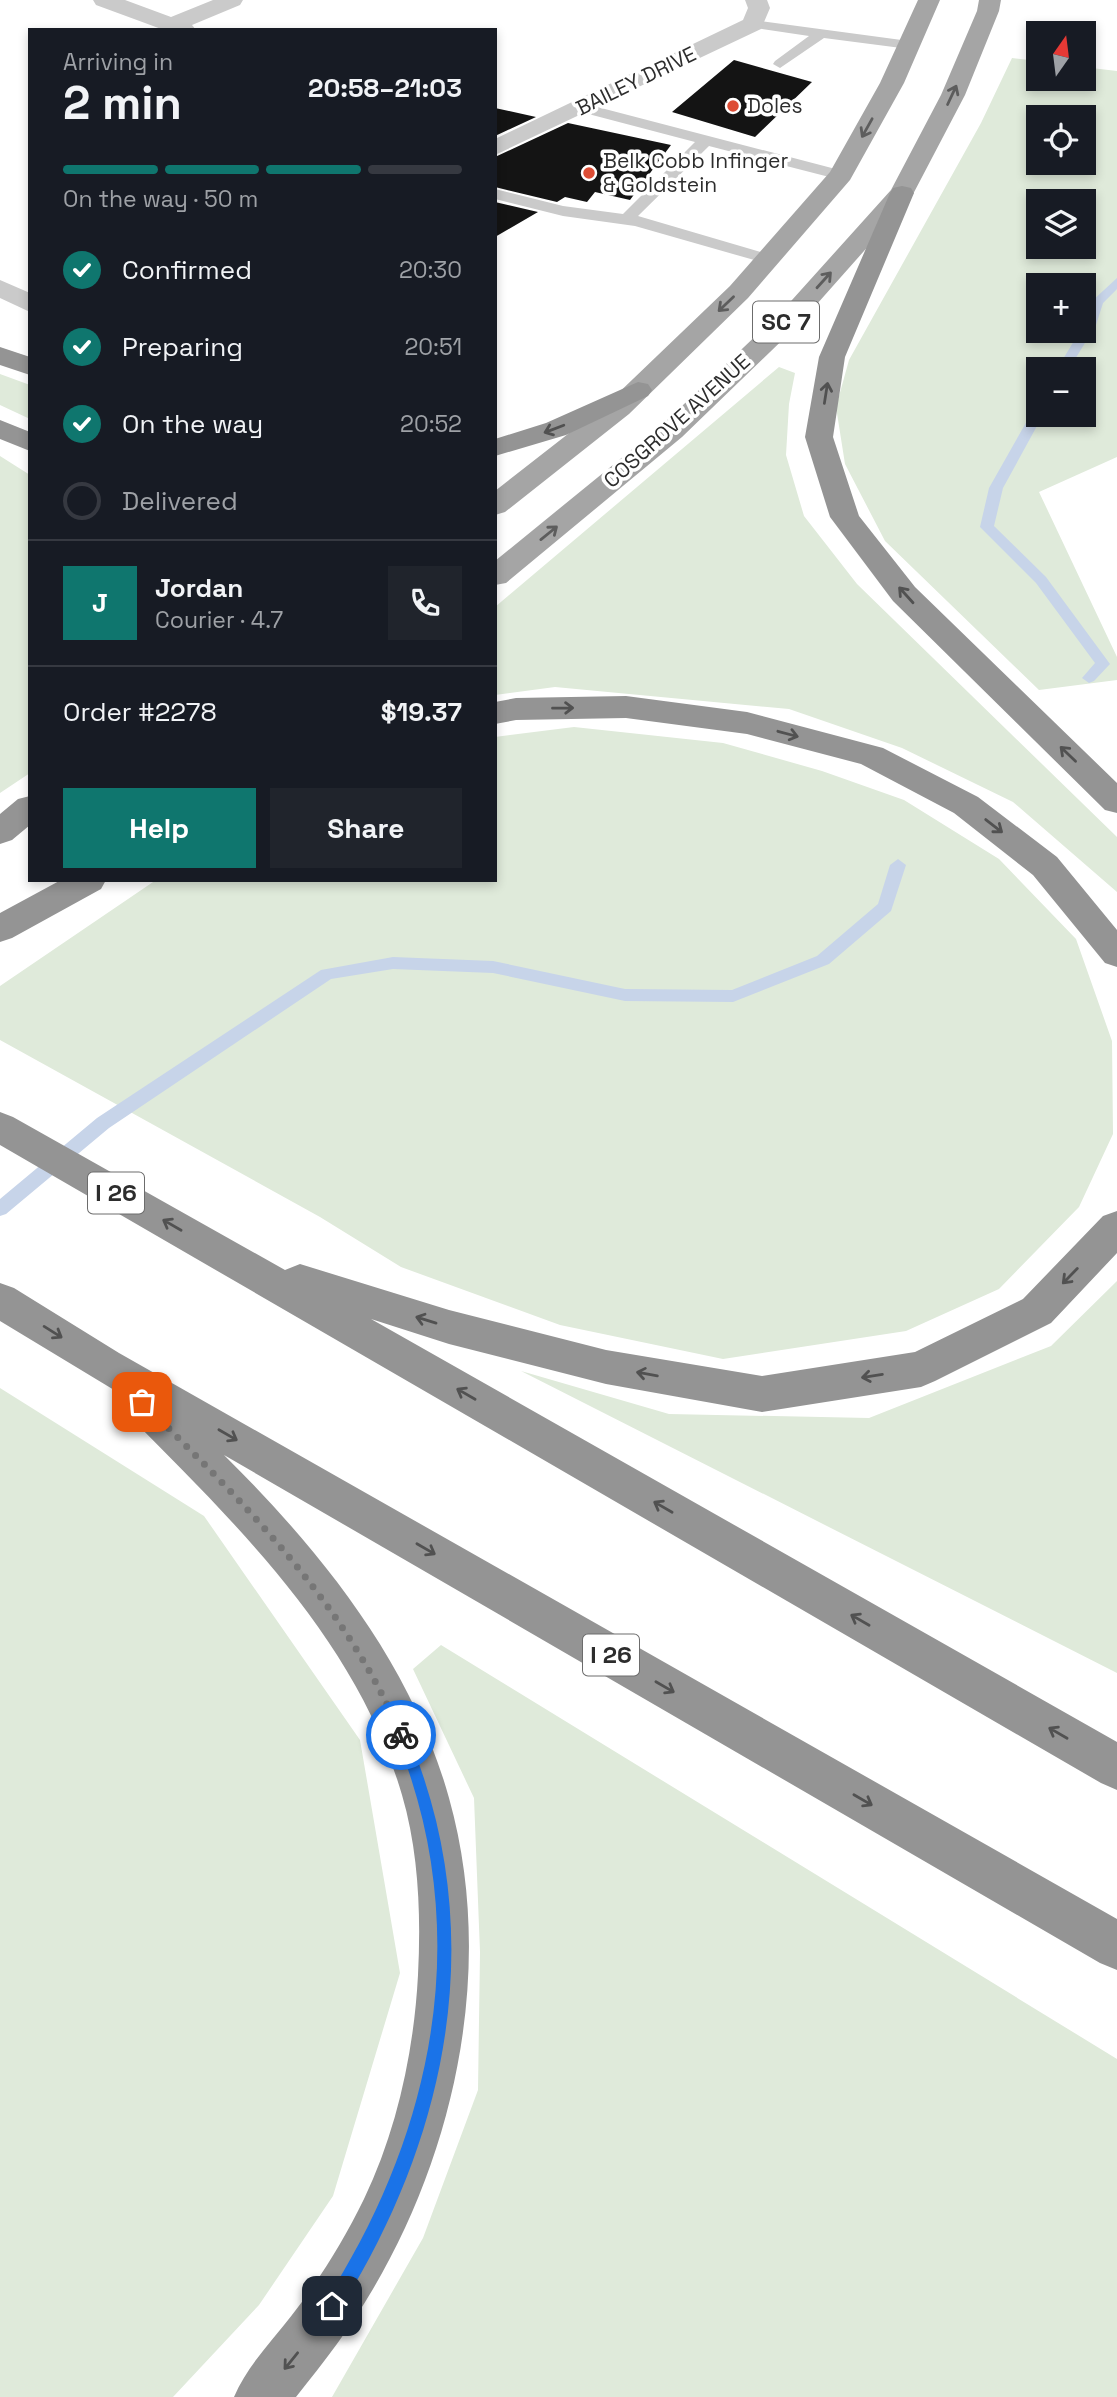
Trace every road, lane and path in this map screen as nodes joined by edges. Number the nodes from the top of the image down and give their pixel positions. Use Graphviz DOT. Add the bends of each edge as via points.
graph roads {
  1 [pos="104,0"];
  2 [pos="232,0"];
  3 [pos="756,0"];
  4 [pos="929,0"];
  5 [pos="990,0"];
  6 [pos="753,24"];
  7 [pos="180,27"];
  8 [pos="823,32"];
  9 [pos="909,45"];
  10 [pos="780,64"];
  11 [pos="582,108"];
  12 [pos="706,140"];
  13 [pos="497,147"];
  14 [pos="841,175"];
  15 [pos="902,193"];
  16 [pos="497,194"];
  17 [pos="628,219"];
  18 [pos="768,259"];
  19 [pos="0,288"];
  20 [pos="28,303"];
  21 [pos="0,355"];
  22 [pos="28,366"];
  23 [pos="638,390"];
  24 [pos="0,428"];
  25 [pos="28,442"];
  26 [pos="497,447"];
  27 [pos="497,504"];
  28 [pos="497,574"];
  29 [pos="497,713"];
  30 [pos="1117,802"];
  31 [pos="28,809"];
  32 [pos="28,825"];
  33 [pos="0,832"];
  34 [pos="0,844"];
  35 [pos="58,882"];
  36 [pos="85,882"];
  37 [pos="0,923"];
  38 [pos="0,929"];
  39 [pos="1117,954"];
  40 [pos="0,1127"];
  41 [pos="1117,1227"];
  42 [pos="231,1259"];
  43 [pos="0,1300"];
  44 [pos="106,1365"];
  45 [pos="1117,1767"];
  46 [pos="1117,1946"];
  47 [pos="261,2397"];
  1 -- 7 [label="street"];
  2 -- 7 [label="street"];
  3 -- 6 [label="street" via="759,8"];
  4 -- 9 [label="main road, COSGROVE AVENUE / SC 7"];
  15 -- 5 [label="main road, COSGROVE AVENUE / SC 7, one-way" via="953,95"];
  6 -- 8 [label="lane"];
  6 -- 11 [label="street, BAILEY DRIVE"];
  8 -- 9 [label="lane"];
  8 -- 10 [label="lane"];
  9 -- 14 [label="main road, COSGROVE AVENUE / SC 7, one-way"];
  11 -- 12 [label="lane"];
  11 -- 13 [label="street, BAILEY DRIVE"];
  12 -- 14 [label="lane"];
  12 -- 17 [label="lane"];
  14 -- 18 [label="main road, COSGROVE AVENUE / SC 7"];
  28 -- 15 [label="main road, COSGROVE AVENUE / SC 7, one-way" via="672,431 792,316"];
  30 -- 15 [label="highway, one-way" via="904,594 845,517 819,437 832,357"];
  16 -- 17 [label="lane" via="563,211"];
  17 -- 18 [label="lane"];
  18 -- 23 [label="main road, COSGROVE AVENUE / SC 7, one-way"];
  19 -- 20 [label="street"];
  21 -- 22 [label="highway"];
  23 -- 26 [label="highway, one-way" via="556,429"];
  23 -- 27 [label="main road, COSGROVE AVENUE / SC 7"];
  24 -- 25 [label="highway"];
  29 -- 39 [label="highway, one-way" via="626,707 747,723 872,756 966,805 1045,866"];
  31 -- 33 [label="highway"];
  32 -- 34 [label="main road"];
  35 -- 37 [label="main road"];
  36 -- 38 [label="highway"];
  42 -- 40 [label="highway, I 26, one-way"];
  41 -- 42 [label="highway, one-way" via="1037,1311 921,1369 762,1394 606,1367 475,1334"];
  45 -- 42 [label="highway, I 26, one-way"];
  43 -- 44 [label="highway, I 26, one-way"];
  44 -- 46 [label="highway, I 26, one-way"];
  44 -- 47 [label="highway, one-way" via="254,1513 316,1590 390,1709 434,1830 446,1948 441,2017 425,2101 396,2188 357,2266 319,2326"];
}
